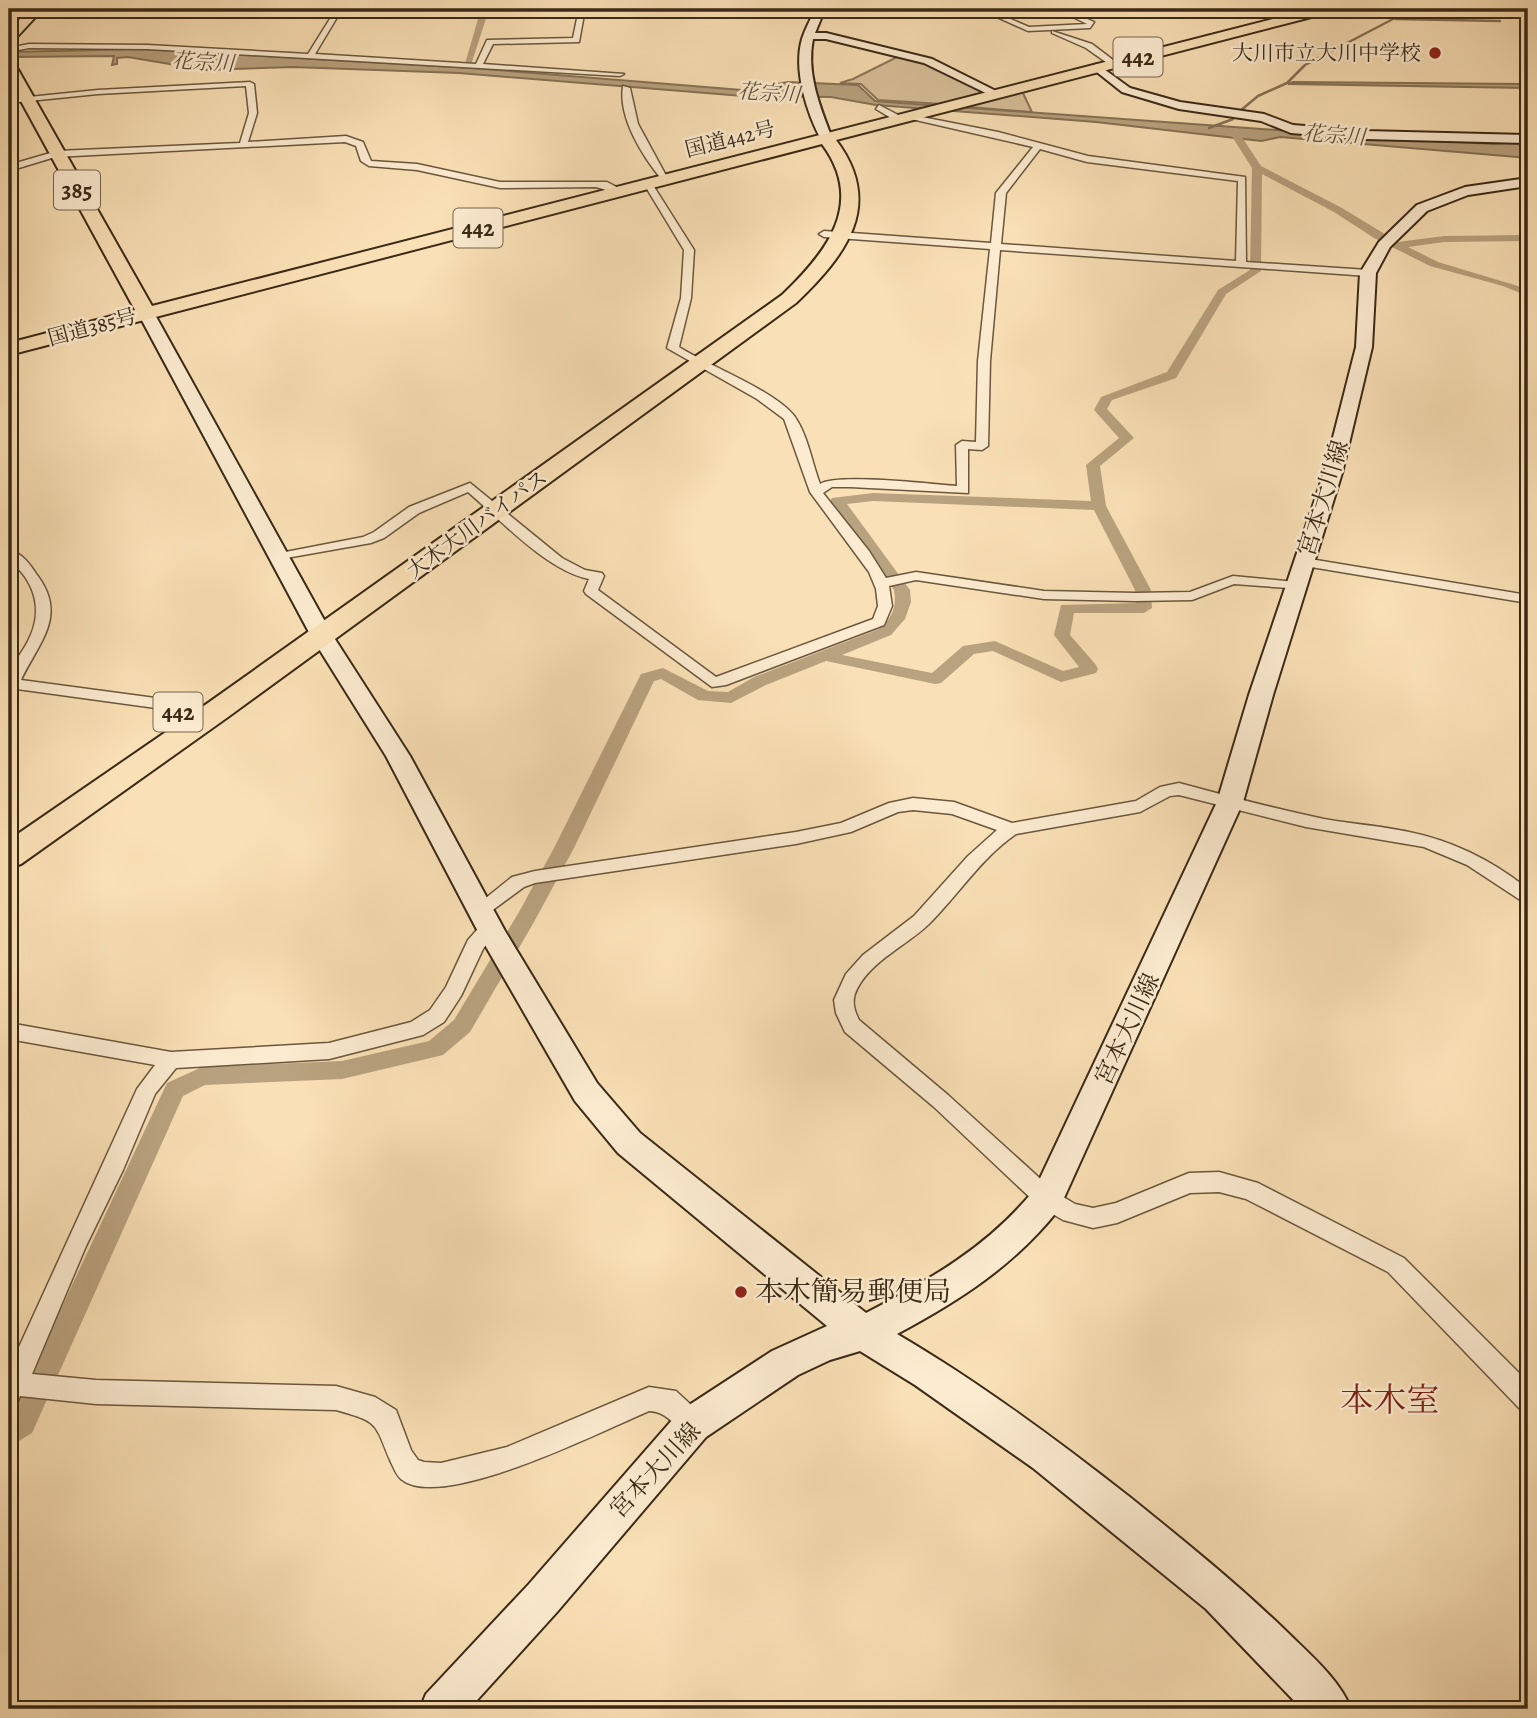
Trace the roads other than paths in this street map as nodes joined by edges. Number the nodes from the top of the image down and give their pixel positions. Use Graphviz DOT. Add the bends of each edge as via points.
graph roads {
  1 [pos="37,9"];
  2 [pos="540,9"];
  3 [pos="582,9"];
  4 [pos="820,9"];
  5 [pos="982,9"];
  6 [pos="1060,9"];
  7 [pos="484,10"];
  8 [pos="1320,10"];
  9 [pos="1509,10"];
  10 [pos="338,11"];
  11 [pos="1463,11"];
  12 [pos="1528,11"];
  13 [pos="129,15"];
  14 [pos="1044,29"];
  15 [pos="12,31"];
  16 [pos="810,36"];
  17 [pos="9,51"];
  18 [pos="311,55"];
  19 [pos="1113,63"];
  20 [pos="9,66"];
  21 [pos="478,67"];
  22 [pos="1097,67"];
  23 [pos="620,74"];
  24 [pos="626,88"];
  25 [pos="16,93"];
  26 [pos="996,93"];
  27 [pos="878,107"];
  28 [pos="905,118"];
  29 [pos="827,137"];
  30 [pos="1528,139"];
  31 [pos="243,146"];
  32 [pos="1038,146"];
  33 [pos="57,155"];
  34 [pos="9,167"];
  35 [pos="657,181"];
  36 [pos="1528,182"];
  37 [pos="619,191"];
  38 [pos="834,235"];
  39 [pos="995,245"];
  40 [pos="1245,263"];
  41 [pos="1368,273"];
  42 [pos="146,313"];
  43 [pos="9,349"];
  44 [pos="694,362"];
  45 [pos="816,492"];
  46 [pos="491,505"];
  47 [pos="9,554"];
  48 [pos="286,570"];
  49 [pos="1300,574"];
  50 [pos="892,581"];
  51 [pos="1528,590"];
  52 [pos="1510,596"];
  53 [pos="1528,599"];
  54 [pos="318,627"];
  55 [pos="10,685"];
  56 [pos="185,707"];
  57 [pos="1230,802"];
  58 [pos="9,830"];
  59 [pos="1011,830"];
  60 [pos="9,856"];
  61 [pos="1528,898"];
  62 [pos="488,925"];
  63 [pos="9,1031"];
  64 [pos="171,1060"];
  65 [pos="1048,1199"];
  66 [pos="863,1333"];
  67 [pos="18,1387"];
  68 [pos="1528,1399"];
  69 [pos="693,1424"];
  70 [pos="440,1709"];
  71 [pos="1330,1709"];
  1 -- 15 [label="highway"];
  2 -- 7 [label="street"];
  3 -- 21 [label="street" via="575,41 490,42"];
  4 -- 16 [label="main road"];
  5 -- 14 [label="street" via="1022,27"];
  6 -- 14 [label="street" via="1091,22 1090,26"];
  7 -- 10 [label="street"];
  8 -- 11 [label="street" via="1391,16"];
  8 -- 19 [label="highway, 国道442号 / 442"];
  9 -- 11 [label="street"];
  9 -- 12 [label="street"];
  10 -- 13 [label="street"];
  10 -- 18 [label="street"];
  14 -- 19 [label="street" via="1089,46"];
  16 -- 26 [label="main road" via="928,61"];
  16 -- 29 [label="main road" via="806,42 807,81"];
  17 -- 18 [label="street" via="29,46 89,46"];
  18 -- 21 [label="street"];
  19 -- 22 [label="highway, 国道442号 / 442"];
  20 -- 25 [label="highway, 国道385号 / 385"];
  21 -- 23 [label="street"];
  22 -- 26 [label="highway, 国道442号 / 442"];
  22 -- 30 [label="main road" via="1126,90 1179,105 1264,118 1291,129"];
  24 -- 35 [label="street"];
  25 -- 31 [label="street" via="250,84 253,113"];
  25 -- 33 [label="highway, 国道385号 / 385"];
  26 -- 28 [label="highway, 国道442号 / 442"];
  27 -- 28 [label="street"];
  28 -- 29 [label="highway, 国道442号 / 442"];
  28 -- 32 [label="street" via="998,134"];
  29 -- 35 [label="highway, 国道442号 / 442"];
  29 -- 38 [label="highway, 大木大川バイパス / 442"];
  31 -- 33 [label="street"];
  31 -- 37 [label="street" via="354,140 369,163 417,167 500,185 596,184"];
  32 -- 39 [label="street" via="1001,193"];
  32 -- 40 [label="street" via="1087,159 1242,179"];
  33 -- 34 [label="street"];
  33 -- 42 [label="highway, 国道385号 / 385"];
  35 -- 37 [label="highway, 国道442号 / 442"];
  35 -- 44 [label="street" via="689,250 686,298 673,348"];
  36 -- 41 [label="main road" via="1437,200 1412,215"];
  37 -- 42 [label="highway, 国道442号 / 442"];
  38 -- 39 [label="street"];
  38 -- 44 [label="highway, 大木大川バイパス / 442" via="779,294"];
  39 -- 40 [label="street"];
  39 -- 45 [label="street" via="982,446 962,445 963,490 829,483"];
  40 -- 41 [label="street"];
  41 -- 49 [label="main road, 宮本大川線" via="1364,348 1333,474"];
  42 -- 43 [label="highway, 国道385号"];
  42 -- 48 [label="main road"];
  44 -- 45 [label="street" via="789,416"];
  44 -- 46 [label="highway, 大木大川バイパス / 442"];
  45 -- 50 [label="street"];
  46 -- 48 [label="street" via="470,486 414,510 379,535"];
  46 -- 50 [label="street" via="564,567 597,576 592,591 712,682 879,622"];
  46 -- 54 [label="highway, 大木大川バイパス / 442"];
  47 -- 55 [label="street" via="24,566 46,606 34,645"];
  48 -- 54 [label="main road"];
  49 -- 50 [label="street" via="1233,580 1192,596 1163,597 1044,596 916,576"];
  49 -- 52 [label="street"];
  49 -- 57 [label="main road, 宮本大川線"];
  51 -- 52 [label="street"];
  52 -- 53 [label="street"];
  54 -- 56 [label="highway, 大木大川バイパス / 442"];
  54 -- 60 [label="highway, 大木大川バイパス / 442"];
  54 -- 62 [label="main road" via="398,756"];
  55 -- 56 [label="street"];
  56 -- 58 [label="highway, 大木大川バイパス / 442"];
  57 -- 59 [label="street" via="1166,790 1140,806"];
  57 -- 61 [label="street" via="1329,826 1412,838 1453,851"];
  57 -- 65 [label="main road, 宮本大川線"];
  59 -- 62 [label="street" via="954,808 895,807 845,828 796,838 535,877 518,882"];
  59 -- 65 [label="street" via="994,839 918,923 854,976 844,994 844,1011 852,1026"];
  62 -- 64 [label="street" via="437,1016 416,1029 329,1051"];
  62 -- 66 [label="main road" via="586,1092 629,1143"];
  63 -- 64 [label="street"];
  64 -- 67 [label="street" via="148,1089 76,1242"];
  65 -- 66 [label="main road, 宮本大川線" via="990,1258 936,1295"];
  65 -- 68 [label="street" via="1071,1213 1093,1218 1117,1213 1189,1182 1219,1182 1250,1190 1396,1265"];
  66 -- 69 [label="main road, 宮本大川線" via="824,1343 785,1363"];
  66 -- 71 [label="main road" via="928,1372 1046,1455 1210,1587"];
  67 -- 69 [label="street" via="336,1398 375,1409 387,1419 410,1470 441,1476 507,1458 649,1399 667,1400"];
  69 -- 70 [label="main road, 宮本大川線"];
}
